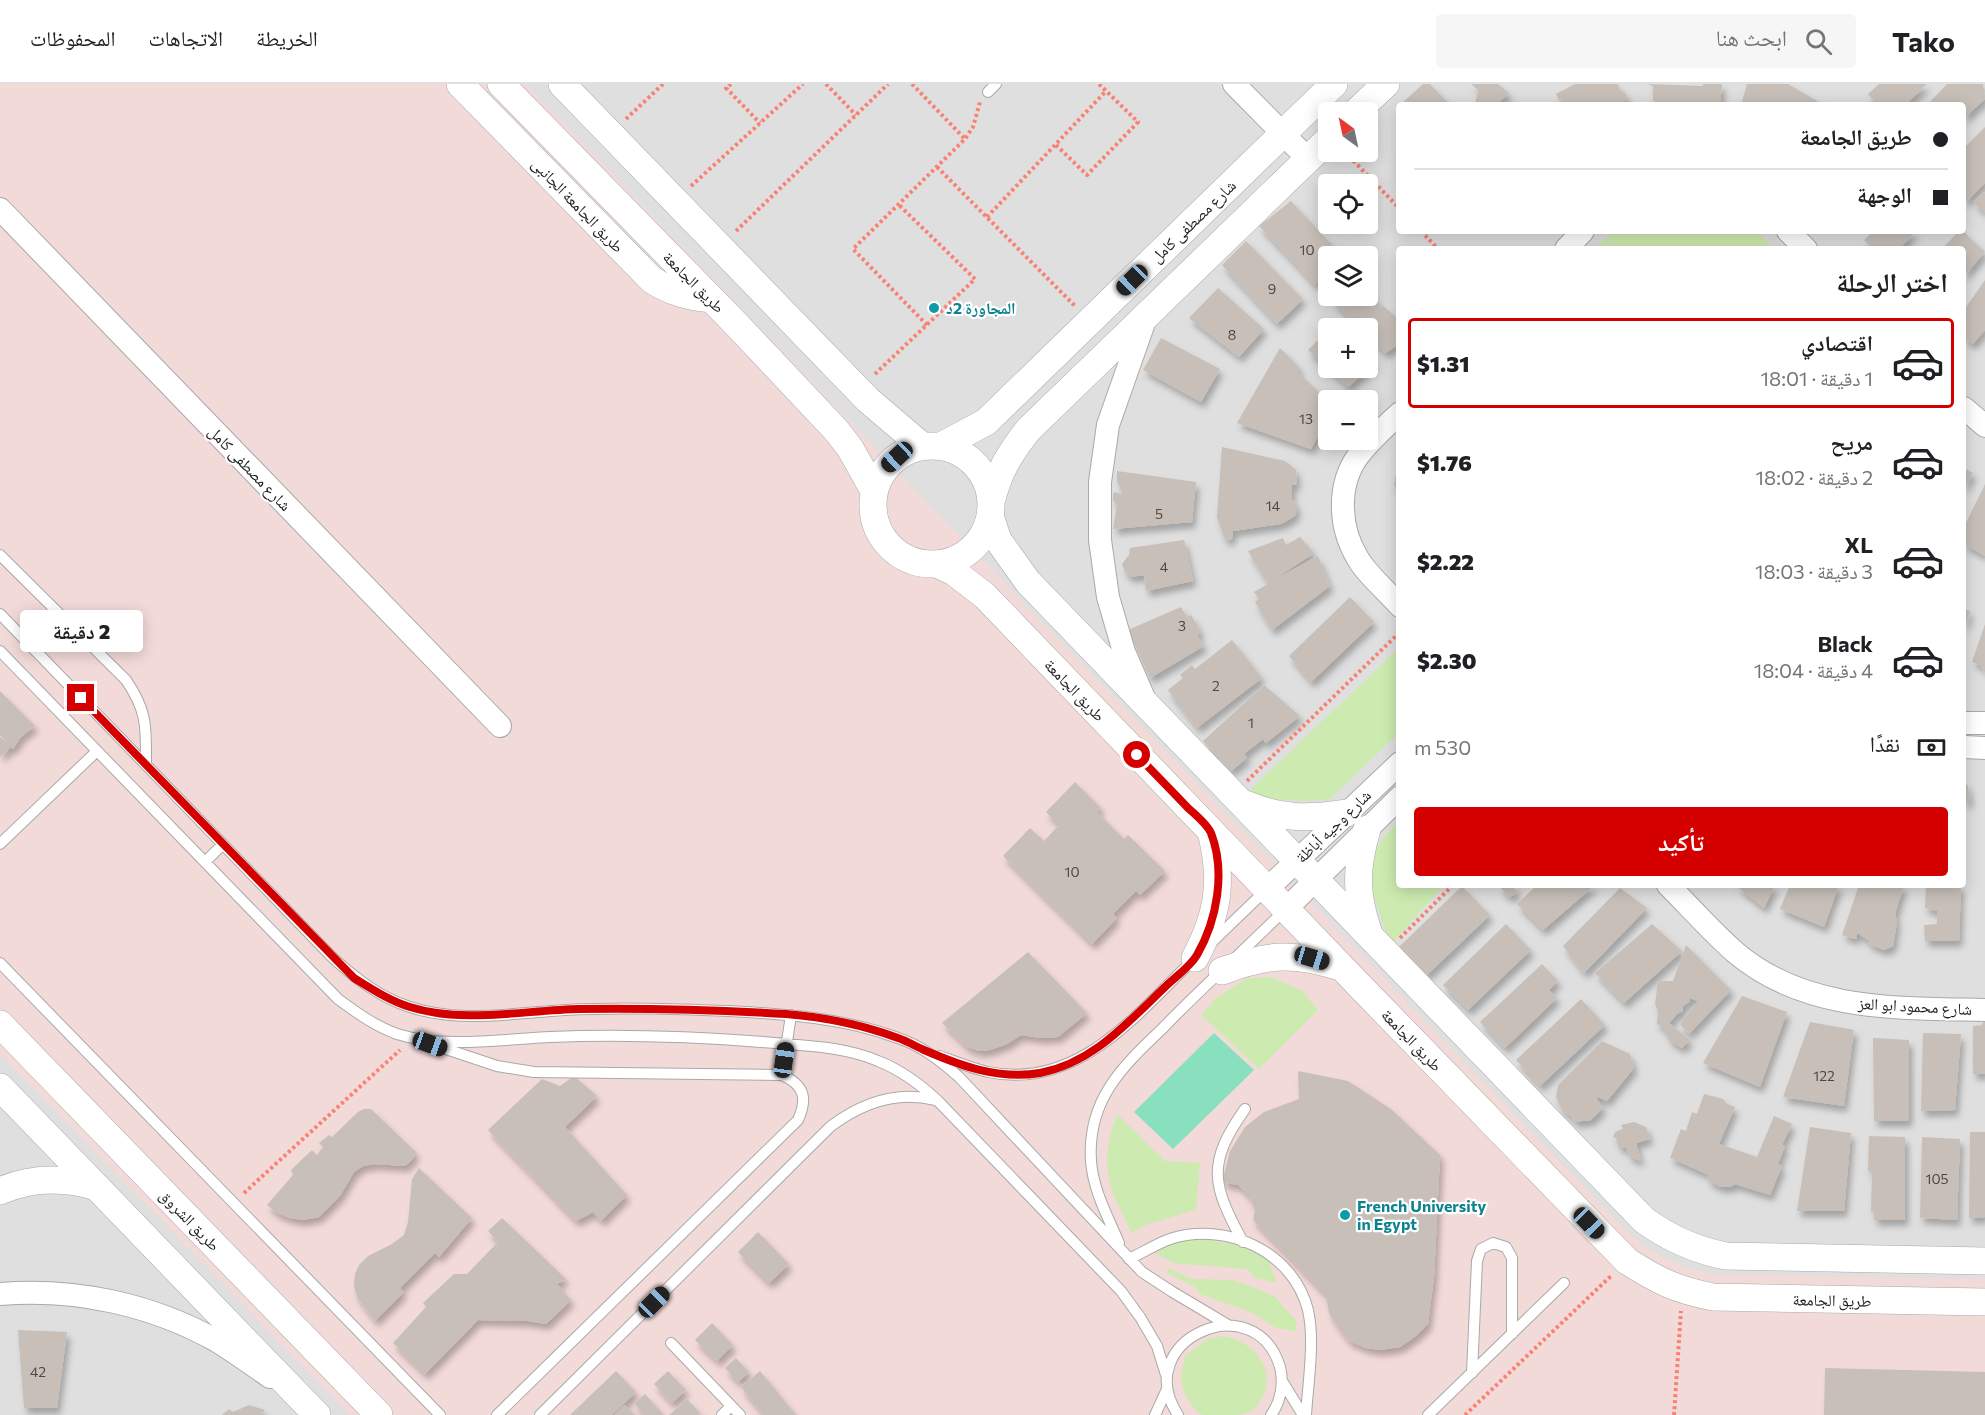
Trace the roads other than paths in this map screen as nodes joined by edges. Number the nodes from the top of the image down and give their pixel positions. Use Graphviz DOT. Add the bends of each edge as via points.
graph roads {
  1 [pos="460,84"];
  2 [pos="501,84"];
  3 [pos="562,84"];
  4 [pos="1234,84"];
  5 [pos="1334,84"];
  6 [pos="1386,84"];
  7 [pos="1367,102"];
  8 [pos="1282,134"];
  9 [pos="1318,149"];
  10 [pos="1308,159"];
  11 [pos="0,209"];
  12 [pos="1580,234"];
  13 [pos="1791,234"];
  14 [pos="1569,246"];
  15 [pos="1803,246"];
  16 [pos="711,299"];
  17 [pos="1146,316"];
  18 [pos="1966,410"];
  19 [pos="1396,417"];
  20 [pos="1985,426"];
  21 [pos="932,446"];
  22 [pos="874,491"];
  23 [pos="991,509"];
  24 [pos="0,555"];
  25 [pos="937,564"];
  26 [pos="1396,602"];
  27 [pos="0,614"];
  28 [pos="0,651"];
  29 [pos="1147,705"];
  30 [pos="1966,723"];
  31 [pos="1985,723"];
  32 [pos="500,726"];
  33 [pos="1966,747"];
  34 [pos="1985,748"];
  35 [pos="97,751"];
  36 [pos="146,765"];
  37 [pos="1396,768"];
  38 [pos="1237,798"];
  39 [pos="1396,799"];
  40 [pos="1357,821"];
  41 [pos="1210,831"];
  42 [pos="0,844"];
  43 [pos="223,844"];
  44 [pos="205,862"];
  45 [pos="1306,870"];
  46 [pos="1671,888"];
  47 [pos="1267,889"];
  48 [pos="1286,909"];
  49 [pos="1378,944"];
  50 [pos="1196,958"];
  51 [pos="0,963"];
  52 [pos="1341,967"];
  53 [pos="1221,971"];
  54 [pos="1985,1010"];
  55 [pos="791,1015"];
  56 [pos="0,1024"];
  57 [pos="414,1038"];
  58 [pos="786,1044"];
  59 [pos="924,1050"];
  60 [pos="782,1075"];
  61 [pos="0,1087"];
  62 [pos="938,1101"];
  63 [pos="1245,1109"];
  64 [pos="97,1187"];
  65 [pos="0,1191"];
  66 [pos="1243,1242"];
  67 [pos="1126,1255"];
  68 [pos="1985,1261"];
  69 [pos="1564,1283"];
  70 [pos="0,1294"];
  71 [pos="1985,1302"];
  72 [pos="1228,1325"];
  73 [pos="1512,1334"];
  74 [pos="671,1343"];
  75 [pos="1472,1373"];
  76 [pos="1282,1381"];
  77 [pos="1167,1383"];
  78 [pos="296,1394"];
  79 [pos="731,1406"];
  80 [pos="317,1415"];
  81 [pos="379,1415"];
  82 [pos="440,1415"];
  83 [pos="497,1415"];
  84 [pos="540,1415"];
  85 [pos="722,1415"];
  86 [pos="740,1415"];
  87 [pos="1155,1415"];
  88 [pos="1178,1415"];
  89 [pos="1271,1415"];
  90 [pos="1304,1415"];
  91 [pos="1428,1415"];
  1 -- 16 [label="street, طريق الجامعة الجانبى" via="652,280 690,298"];
  2 -- 16 [label="street, طريق الجامعة"];
  3 -- 21 [label="street" via="858,390 885,416"];
  4 -- 8 [label="street"];
  5 -- 8 [label="street, شارع مصطفى كامل"];
  6 -- 7 [label="street"];
  8 -- 10 [label="street"];
  8 -- 21 [label="street, شارع مصطفى كامل" via="986,422"];
  9 -- 10 [label="street"];
  10 -- 17 [label="street"];
  11 -- 32 [label="street, شارع مصطفى كامل"];
  12 -- 14 [label="street"];
  13 -- 15 [label="street"];
  16 -- 22 [label="street, طريق الجامعة" via="836,430"];
  17 -- 23 [label="street" via="1028,430 998,476"];
  17 -- 29 [label="street" via="1108,425 1100,482 1100,540 1108,597 1124,652"];
  18 -- 20 [label="street"];
  19 -- 26 [label="street" via="1357,458 1346,482 1342,508 1346,535 1357,559"];
  21 -- 22 [label="street" via="909,450 892,462"];
  21 -- 23 [label="street" via="956,451 981,472 988,486"];
  22 -- 25 [label="street" via="874,519 888,545 913,562"];
  23 -- 25 [label="street" via="984,534 972,549"];
  23 -- 29 [label="street" via="998,540 1028,582"];
  24 -- 36 [label="lane" via="126,680 146,723"];
  25 -- 41 [label="street, طريق الجامعة" via="985,596"];
  27 -- 36 [label="lane"];
  28 -- 35 [label="lane"];
  29 -- 38 [label="street"];
  30 -- 31 [label="street"];
  33 -- 34 [label="street"];
  35 -- 42 [label="lane"];
  35 -- 44 [label="lane"];
  36 -- 43 [label="lane"];
  37 -- 40 [label="street, شارع وجيه أباظة"];
  38 -- 40 [label="street" via="1281,816"];
  38 -- 45 [label="street"];
  39 -- 40 [label="street, شارع وجيه أباظة"];
  40 -- 45 [label="street, شارع وجيه أباظة"];
  40 -- 49 [label="street" via="1361,909"];
  41 -- 47 [label="street, طريق الجامعة"];
  41 -- 50 [label="street" via="1217,856 1218,883 1208,934"];
  43 -- 44 [label="lane"];
  43 -- 55 [label="lane" via="354,978 408,1007 468,1016 578,1009 689,1009"];
  44 -- 57 [label="lane" via="338,999 366,1019"];
  45 -- 47 [label="street, شارع وجيه أباظة"];
  45 -- 48 [label="street, شارع وجيه أباظة"];
  45 -- 49 [label="street"];
  46 -- 54 [label="street, شارع محمود ابو العز" via="1737,953 1800,990 1835,1000 1892,1008"];
  47 -- 48 [label="street, طريق الجامعة"];
  47 -- 50 [label="lane"];
  48 -- 52 [label="street, طريق الجامعة"];
  48 -- 53 [label="lane"];
  49 -- 68 [label="street" via="1628,1205 1672,1239 1704,1251 1752,1258"];
  50 -- 59 [label="lane" via="1108,1041 1065,1066 1015,1075 965,1066"];
  51 -- 82 [label="lane"];
  52 -- 53 [label="street" via="1312,958 1281,956 1250,960"];
  52 -- 71 [label="street, طريق الجامعة" via="1627,1261 1653,1278 1682,1291 1713,1297"];
  53 -- 67 [label="lane" via="1125,1064 1098,1109 1092,1134 1095,1187"];
  55 -- 58 [label="lane"];
  55 -- 59 [label="lane" via="874,1030"];
  56 -- 81 [label="street, طريق الشروق"];
  57 -- 58 [label="lane" via="466,1042 637,1036"];
  57 -- 60 [label="lane" via="497,1066 534,1072"];
  58 -- 60 [label="lane"];
  58 -- 62 [label="lane" via="854,1052 877,1060 913,1080"];
  59 -- 67 [label="lane" via="959,1077"];
  60 -- 83 [label="lane" via="795,1081 803,1093 804,1107 798,1120"];
  61 -- 64 [label="street"];
  62 -- 77 [label="lane" via="1121,1291 1157,1346"];
  62 -- 84 [label="lane" via="922,1096 883,1099 864,1105 831,1126"];
  63 -- 66 [label="lane" via="1228,1133 1216,1176 1229,1217"];
  64 -- 65 [label="street" via="45,1179"];
  64 -- 78 [label="street"];
  66 -- 67 [label="lane" via="1222,1234 1196,1234"];
  66 -- 90 [label="lane" via="1268,1252 1286,1268 1308,1311"];
  67 -- 72 [label="lane" via="1142,1272"];
  69 -- 73 [label="lane"];
  70 -- 78 [label="street" via="61,1293 142,1309 217,1341"];
  72 -- 76 [label="lane" via="1251,1332 1270,1347 1281,1369"];
  72 -- 77 [label="lane" via="1194,1334 1181,1346 1171,1360"];
  73 -- 75 [label="lane"];
  73 -- 75 [label="lane" via="1512,1258 1506,1247 1493,1243 1481,1249 1477,1261"];
  74 -- 79 [label="lane"];
  75 -- 91 [label="lane"];
  76 -- 89 [label="lane" via="1280,1397"];
  76 -- 90 [label="lane"];
  77 -- 87 [label="lane"];
  77 -- 88 [label="lane"];
  78 -- 80 [label="street"];
  79 -- 85 [label="lane"];
  79 -- 86 [label="lane"];
}
